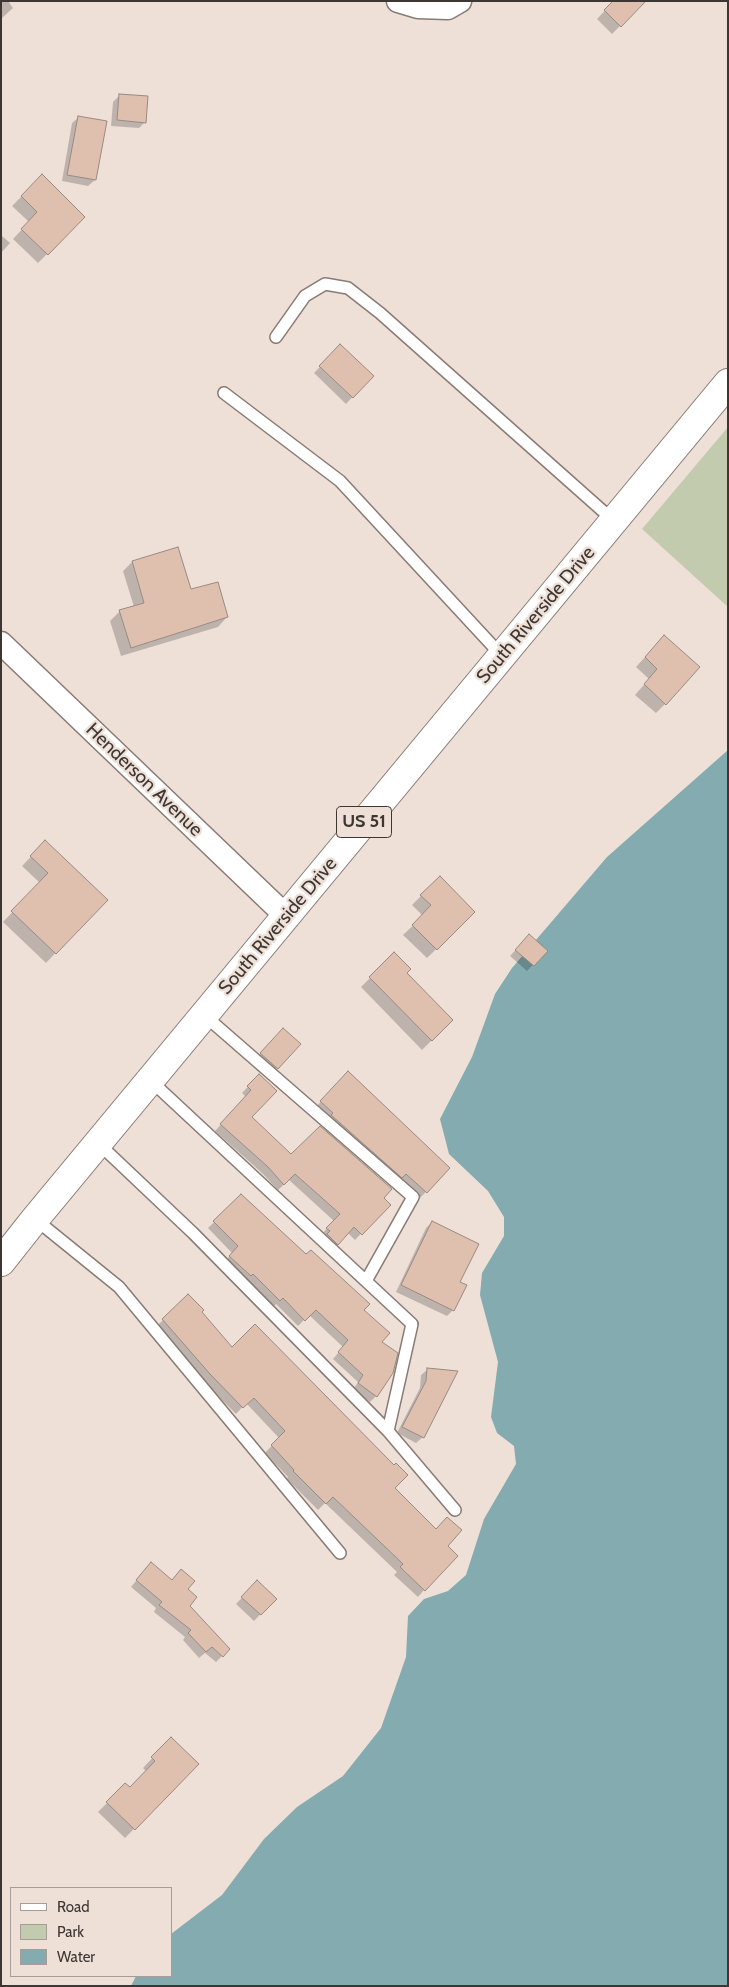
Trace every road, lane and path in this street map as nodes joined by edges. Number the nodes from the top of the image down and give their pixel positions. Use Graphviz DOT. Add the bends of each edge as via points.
graph roads {
  1 [pos="398,1"];
  2 [pos="460,1"];
  3 [pos="276,337"];
  4 [pos="728,383"];
  5 [pos="224,393"];
  6 [pos="614,521"];
  7 [pos="1,643"];
  8 [pos="502,656"];
  9 [pos="286,916"];
  10 [pos="204,1015"];
  11 [pos="150,1080"];
  12 [pos="98,1143"];
  13 [pos="35,1218"];
  14 [pos="1,1262"];
  15 [pos="366,1281"];
  16 [pos="388,1431"];
  17 [pos="455,1510"];
  18 [pos="340,1553"];
  1 -- 2 [label="street" via="418,7 448,8"];
  3 -- 6 [label="lane" via="305,296 324,284 348,288"];
  4 -- 6 [label="main road, South Riverside Drive / US 51"];
  5 -- 8 [label="lane" via="340,480"];
  6 -- 8 [label="main road, South Riverside Drive / US 51"];
  7 -- 9 [label="street, Henderson Avenue"];
  8 -- 9 [label="main road, South Riverside Drive / US 51"];
  9 -- 10 [label="main road, South Riverside Drive / US 51"];
  10 -- 11 [label="main road, South Riverside Drive / US 51"];
  10 -- 15 [label="lane" via="413,1197"];
  11 -- 12 [label="main road, South Riverside Drive / US 51"];
  11 -- 15 [label="lane"];
  12 -- 13 [label="main road, South Riverside Drive / US 51"];
  12 -- 16 [label="lane" via="193,1233"];
  13 -- 14 [label="main road, South Riverside Drive / US 51"];
  13 -- 18 [label="lane" via="119,1287"];
  15 -- 16 [label="lane" via="412,1324"];
  16 -- 17 [label="lane"];
}
